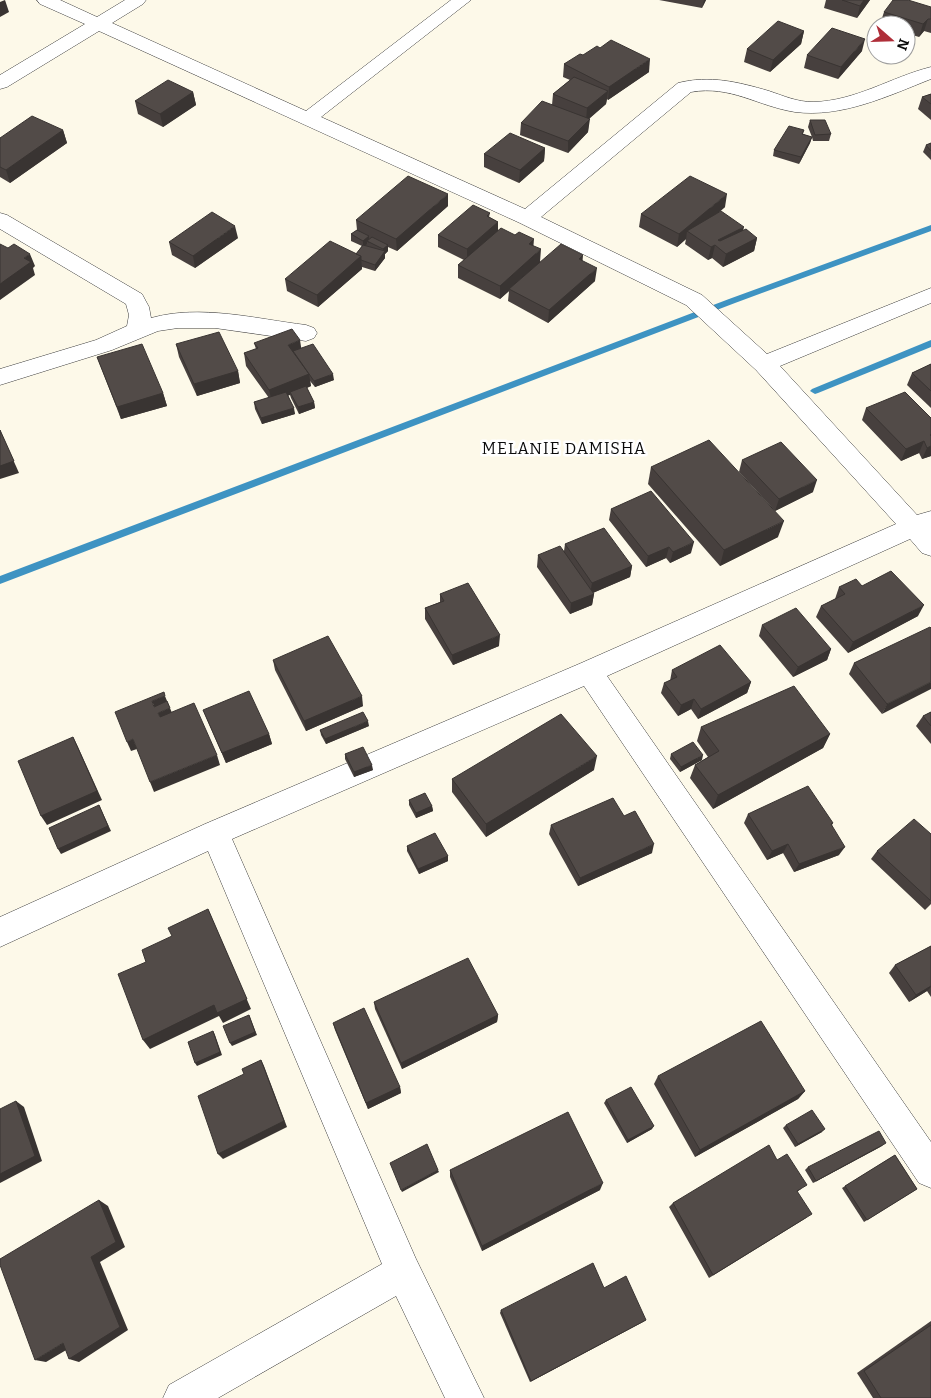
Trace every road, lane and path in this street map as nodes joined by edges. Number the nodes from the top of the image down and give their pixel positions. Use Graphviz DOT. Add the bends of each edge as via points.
graph roads {
  1 [pos="46,0"];
  2 [pos="137,0"];
  3 [pos="462,0"];
  4 [pos="99,24"];
  5 [pos="931,72"];
  6 [pos="0,83"];
  7 [pos="307,119"];
  8 [pos="527,218"];
  9 [pos="0,220"];
  10 [pos="931,295"];
  11 [pos="136,331"];
  12 [pos="306,333"];
  13 [pos="764,364"];
  14 [pos="0,377"];
  15 [pos="925,531"];
  16 [pos="589,672"];
  17 [pos="216,833"];
  18 [pos="0,932"];
  19 [pos="931,1171"];
  20 [pos="403,1272"];
  21 [pos="182,1398"];
  22 [pos="465,1398"];
  1 -- 4 [label="street"];
  2 -- 4 [label="street"];
  3 -- 7 [label="street"];
  4 -- 6 [label="street"];
  4 -- 7 [label="street"];
  5 -- 8 [label="street" via="844,104 820,108 795,106 721,85 704,83 685,87"];
  7 -- 8 [label="street"];
  8 -- 13 [label="street" via="694,300"];
  9 -- 11 [label="street" via="134,299 140,309"];
  10 -- 13 [label="street"];
  11 -- 12 [label="street" via="183,321"];
  11 -- 14 [label="street" via="104,345"];
  13 -- 15 [label="street"];
  15 -- 16 [label="street"];
  16 -- 17 [label="street"];
  16 -- 19 [label="street"];
  17 -- 18 [label="street"];
  17 -- 20 [label="street"];
  20 -- 21 [label="street"];
  20 -- 22 [label="street"];
}
